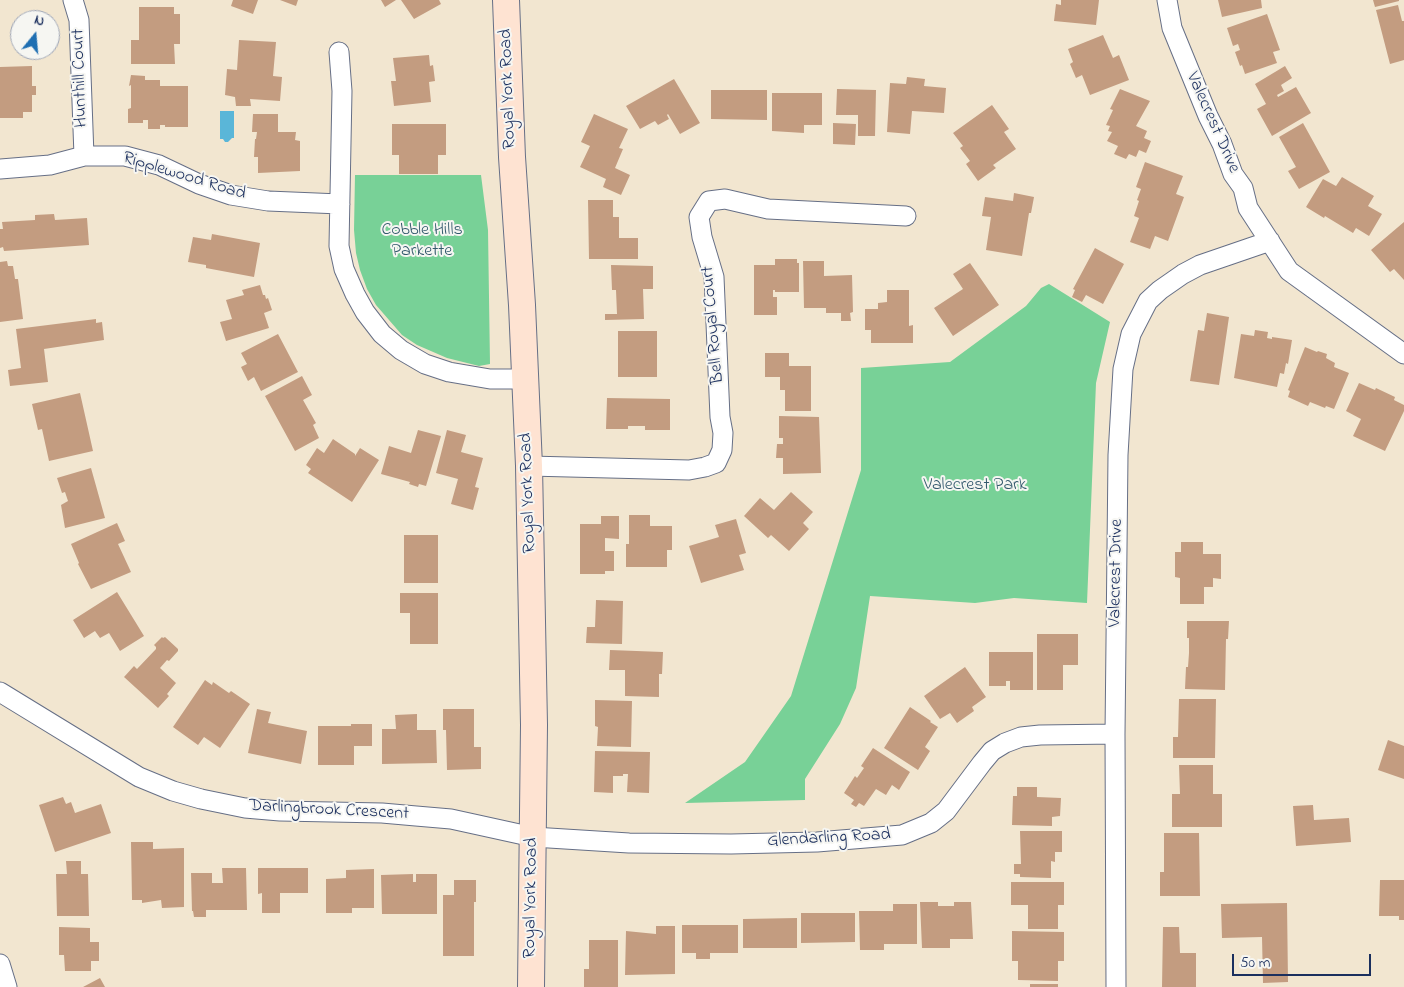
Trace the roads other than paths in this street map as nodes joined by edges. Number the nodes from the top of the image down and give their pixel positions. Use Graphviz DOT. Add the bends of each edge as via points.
graph roads {
  1 [pos="73,0"];
  2 [pos="506,0"];
  3 [pos="1167,0"];
  4 [pos="339,52"];
  5 [pos="84,156"];
  6 [pos="0,169"];
  7 [pos="340,204"];
  8 [pos="906,216"];
  9 [pos="1270,241"];
  10 [pos="1404,354"];
  11 [pos="525,379"];
  12 [pos="530,466"];
  13 [pos="0,692"];
  14 [pos="1115,734"];
  15 [pos="534,836"];
  16 [pos="0,964"];
  17 [pos="7,987"];
  18 [pos="531,987"];
  19 [pos="1116,987"];
  1 -- 5 [label="street, Hunthill Court" via="79,20"];
  2 -- 11 [label="main road, Royal York Road"];
  3 -- 9 [label="street, Valecrest Drive" via="1172,28 1233,174 1243,188 1248,208"];
  4 -- 7 [label="street" via="342,92"];
  5 -- 6 [label="street, Ripplewood Road" via="50,165"];
  5 -- 7 [label="street, Ripplewood Road" via="125,156 159,165 199,184 250,198"];
  7 -- 11 [label="street" via="339,246 344,269 362,306 382,334 400,350 425,364 490,379"];
  8 -- 12 [label="street, Bell Royal Court" via="768,209 725,199 709,201 699,217 714,277 723,433 722,450 716,463 690,470"];
  9 -- 10 [label="street, Valecrest Drive" via="1289,271"];
  9 -- 14 [label="street, Valecrest Drive" via="1183,274 1148,301 1131,334 1123,369 1118,455"];
  11 -- 12 [label="main road, Royal York Road"];
  12 -- 15 [label="main road, Royal York Road"];
  13 -- 15 [label="street, Darlingbrook Crescent" via="139,777 192,797 280,812 382,812 451,819"];
  14 -- 15 [label="street, Glendarling Road" via="1040,735 1004,743 982,762 946,811 931,823 902,835 817,842 731,844 629,843"];
  14 -- 19 [label="street, Valecrest Drive"];
  15 -- 18 [label="main road, Royal York Road"];
  16 -- 17 [label="street"];
}
